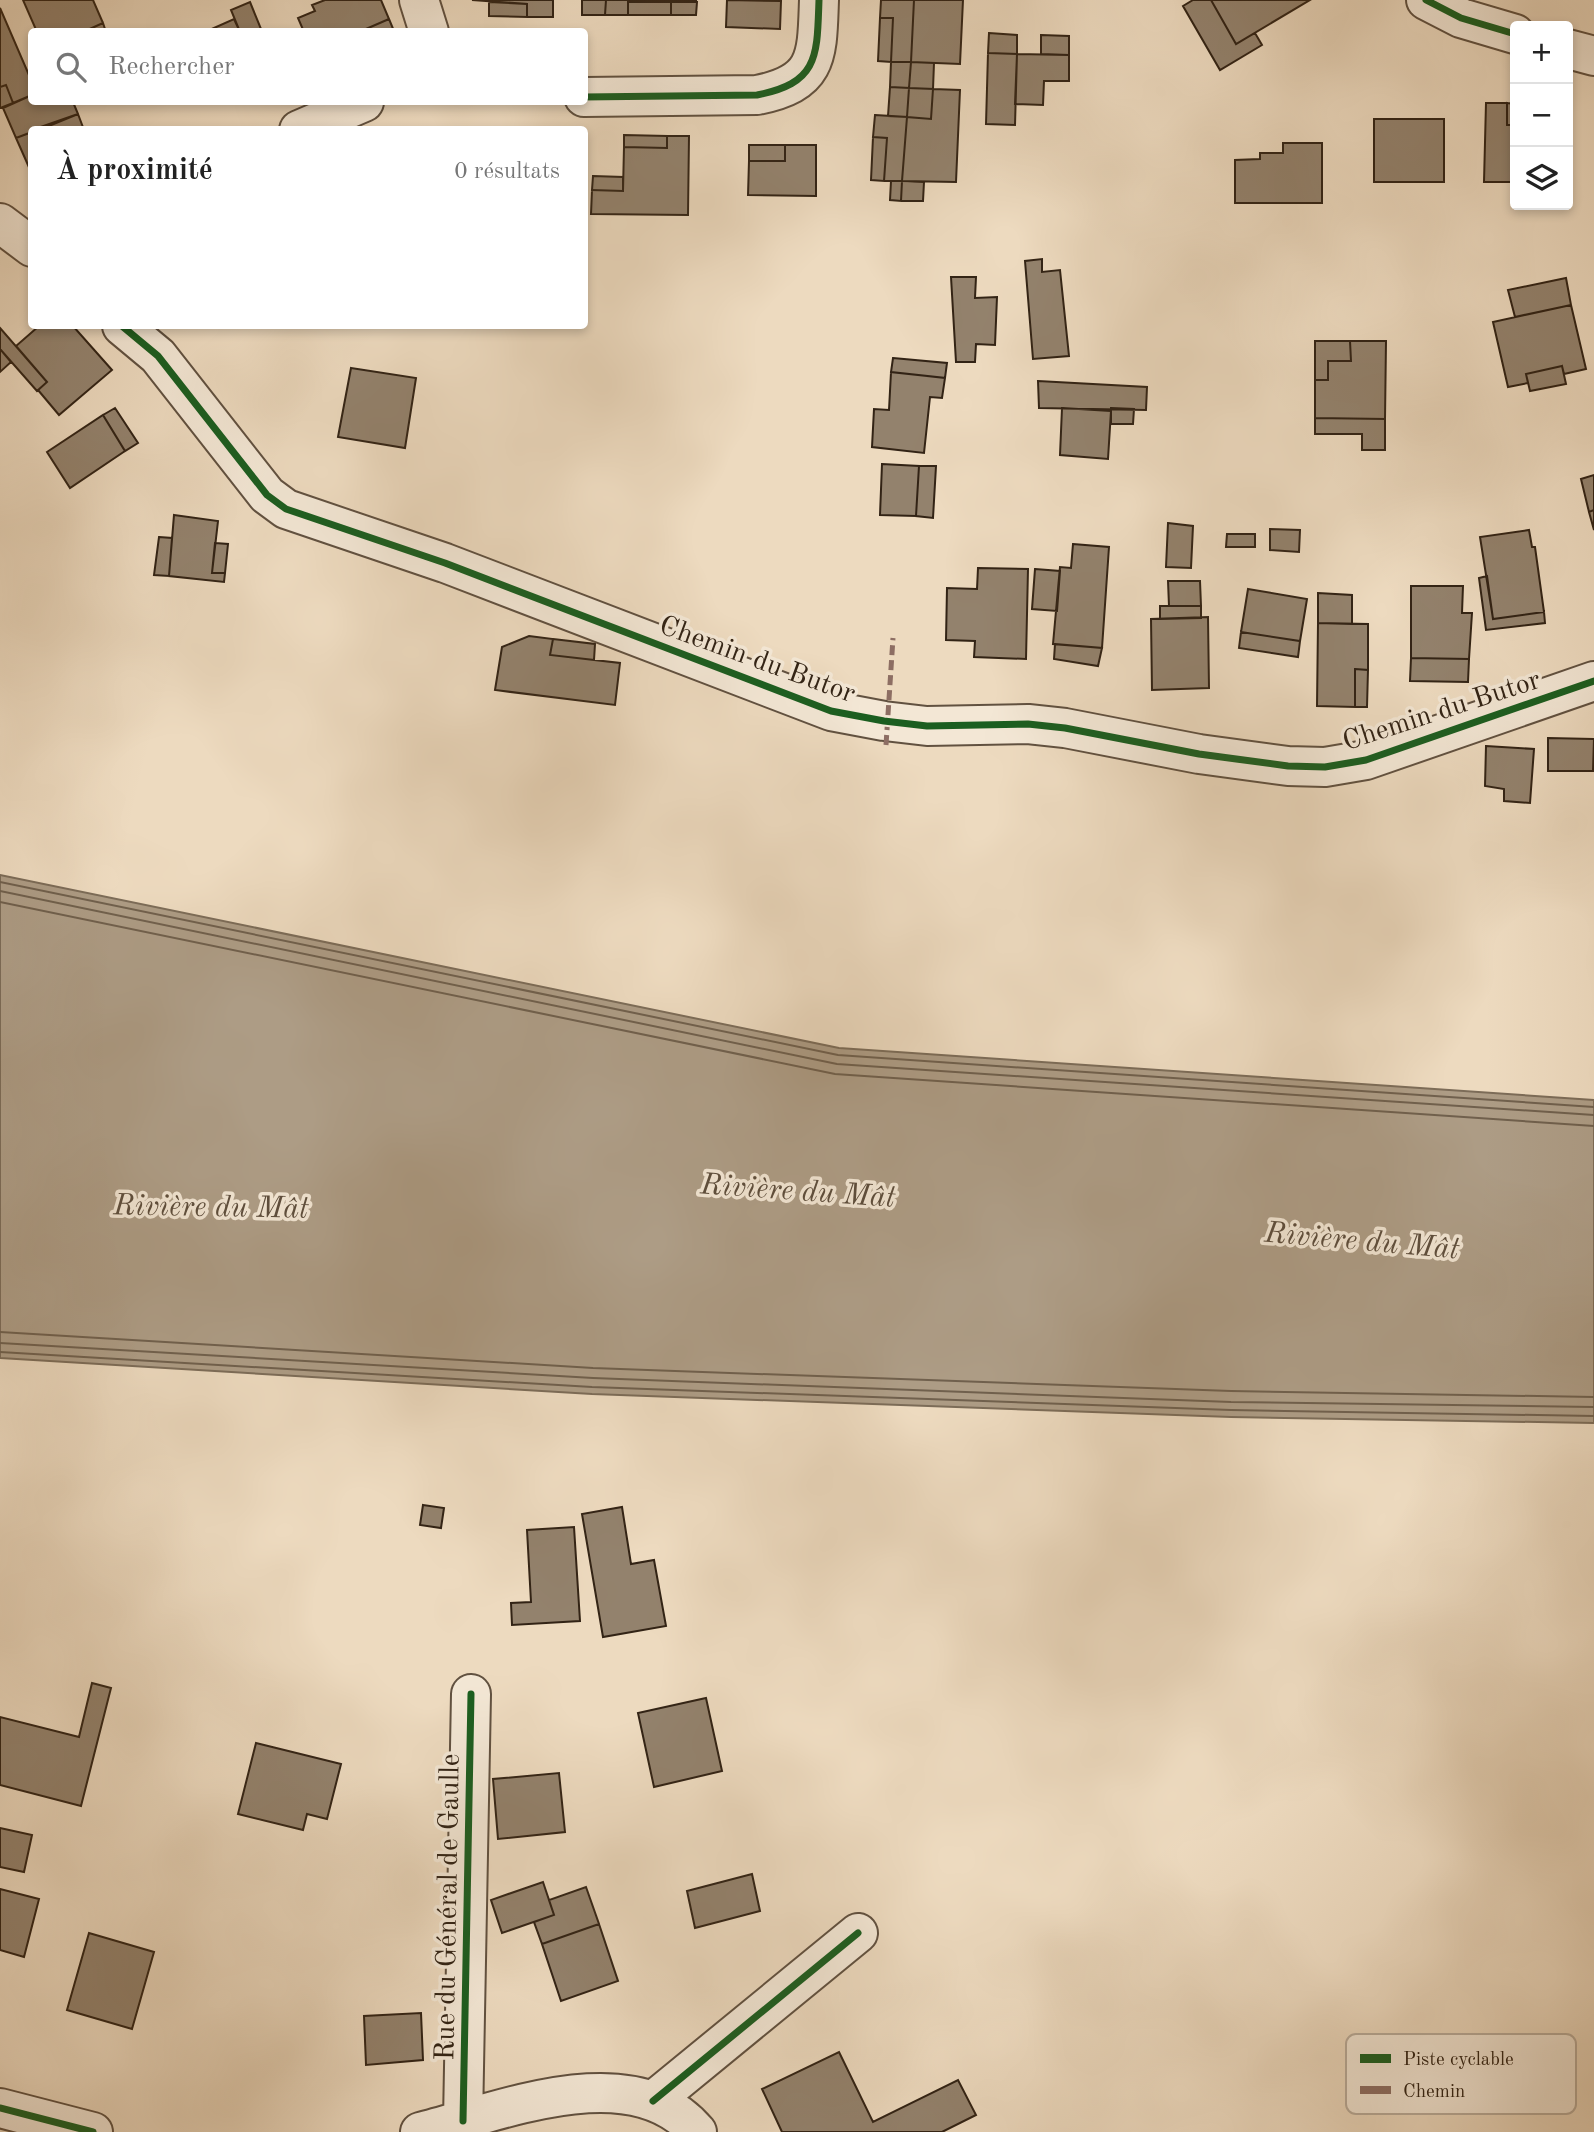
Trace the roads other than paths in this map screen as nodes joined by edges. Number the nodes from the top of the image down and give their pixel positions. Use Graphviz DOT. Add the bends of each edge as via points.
graph roads {
  1 [pos="419,0"];
  2 [pos="819,0"];
  3 [pos="1426,0"];
  4 [pos="428,28"];
  5 [pos="1510,33"];
  6 [pos="1573,50"];
  7 [pos="1594,56"];
  8 [pos="588,97"];
  9 [pos="357,105"];
  10 [pos="308,126"];
  11 [pos="0,223"];
  12 [pos="28,244"];
  13 [pos="126,329"];
  14 [pos="1594,681"];
  15 [pos="471,1694"];
  16 [pos="858,1933"];
  17 [pos="653,2101"];
  18 [pos="0,2108"];
  19 [pos="463,2121"];
  20 [pos="93,2132"];
  21 [pos="420,2132"];
  22 [pos="697,2132"];
  1 -- 4 [label="street"];
  2 -- 8 [label="street" via="813,57 803,79 782,90 757,95"];
  3 -- 5 [label="street" via="1461,18"];
  6 -- 7 [label="street"];
  9 -- 10 [label="street"];
  11 -- 12 [label="street"];
  13 -- 14 [label="street, Chemin du Butor" via="158,356 267,495 286,509 445,563 831,711 928,726 980,723 1065,728 1199,754 1288,766 1325,766 1366,760"];
  15 -- 19 [label="street, Rue du Général de Gaulle"];
  16 -- 17 [label="street"];
  17 -- 19 [label="street" via="612,2092 565,2094"];
  17 -- 22 [label="street"];
  18 -- 20 [label="street"];
  19 -- 21 [label="street"];
}
